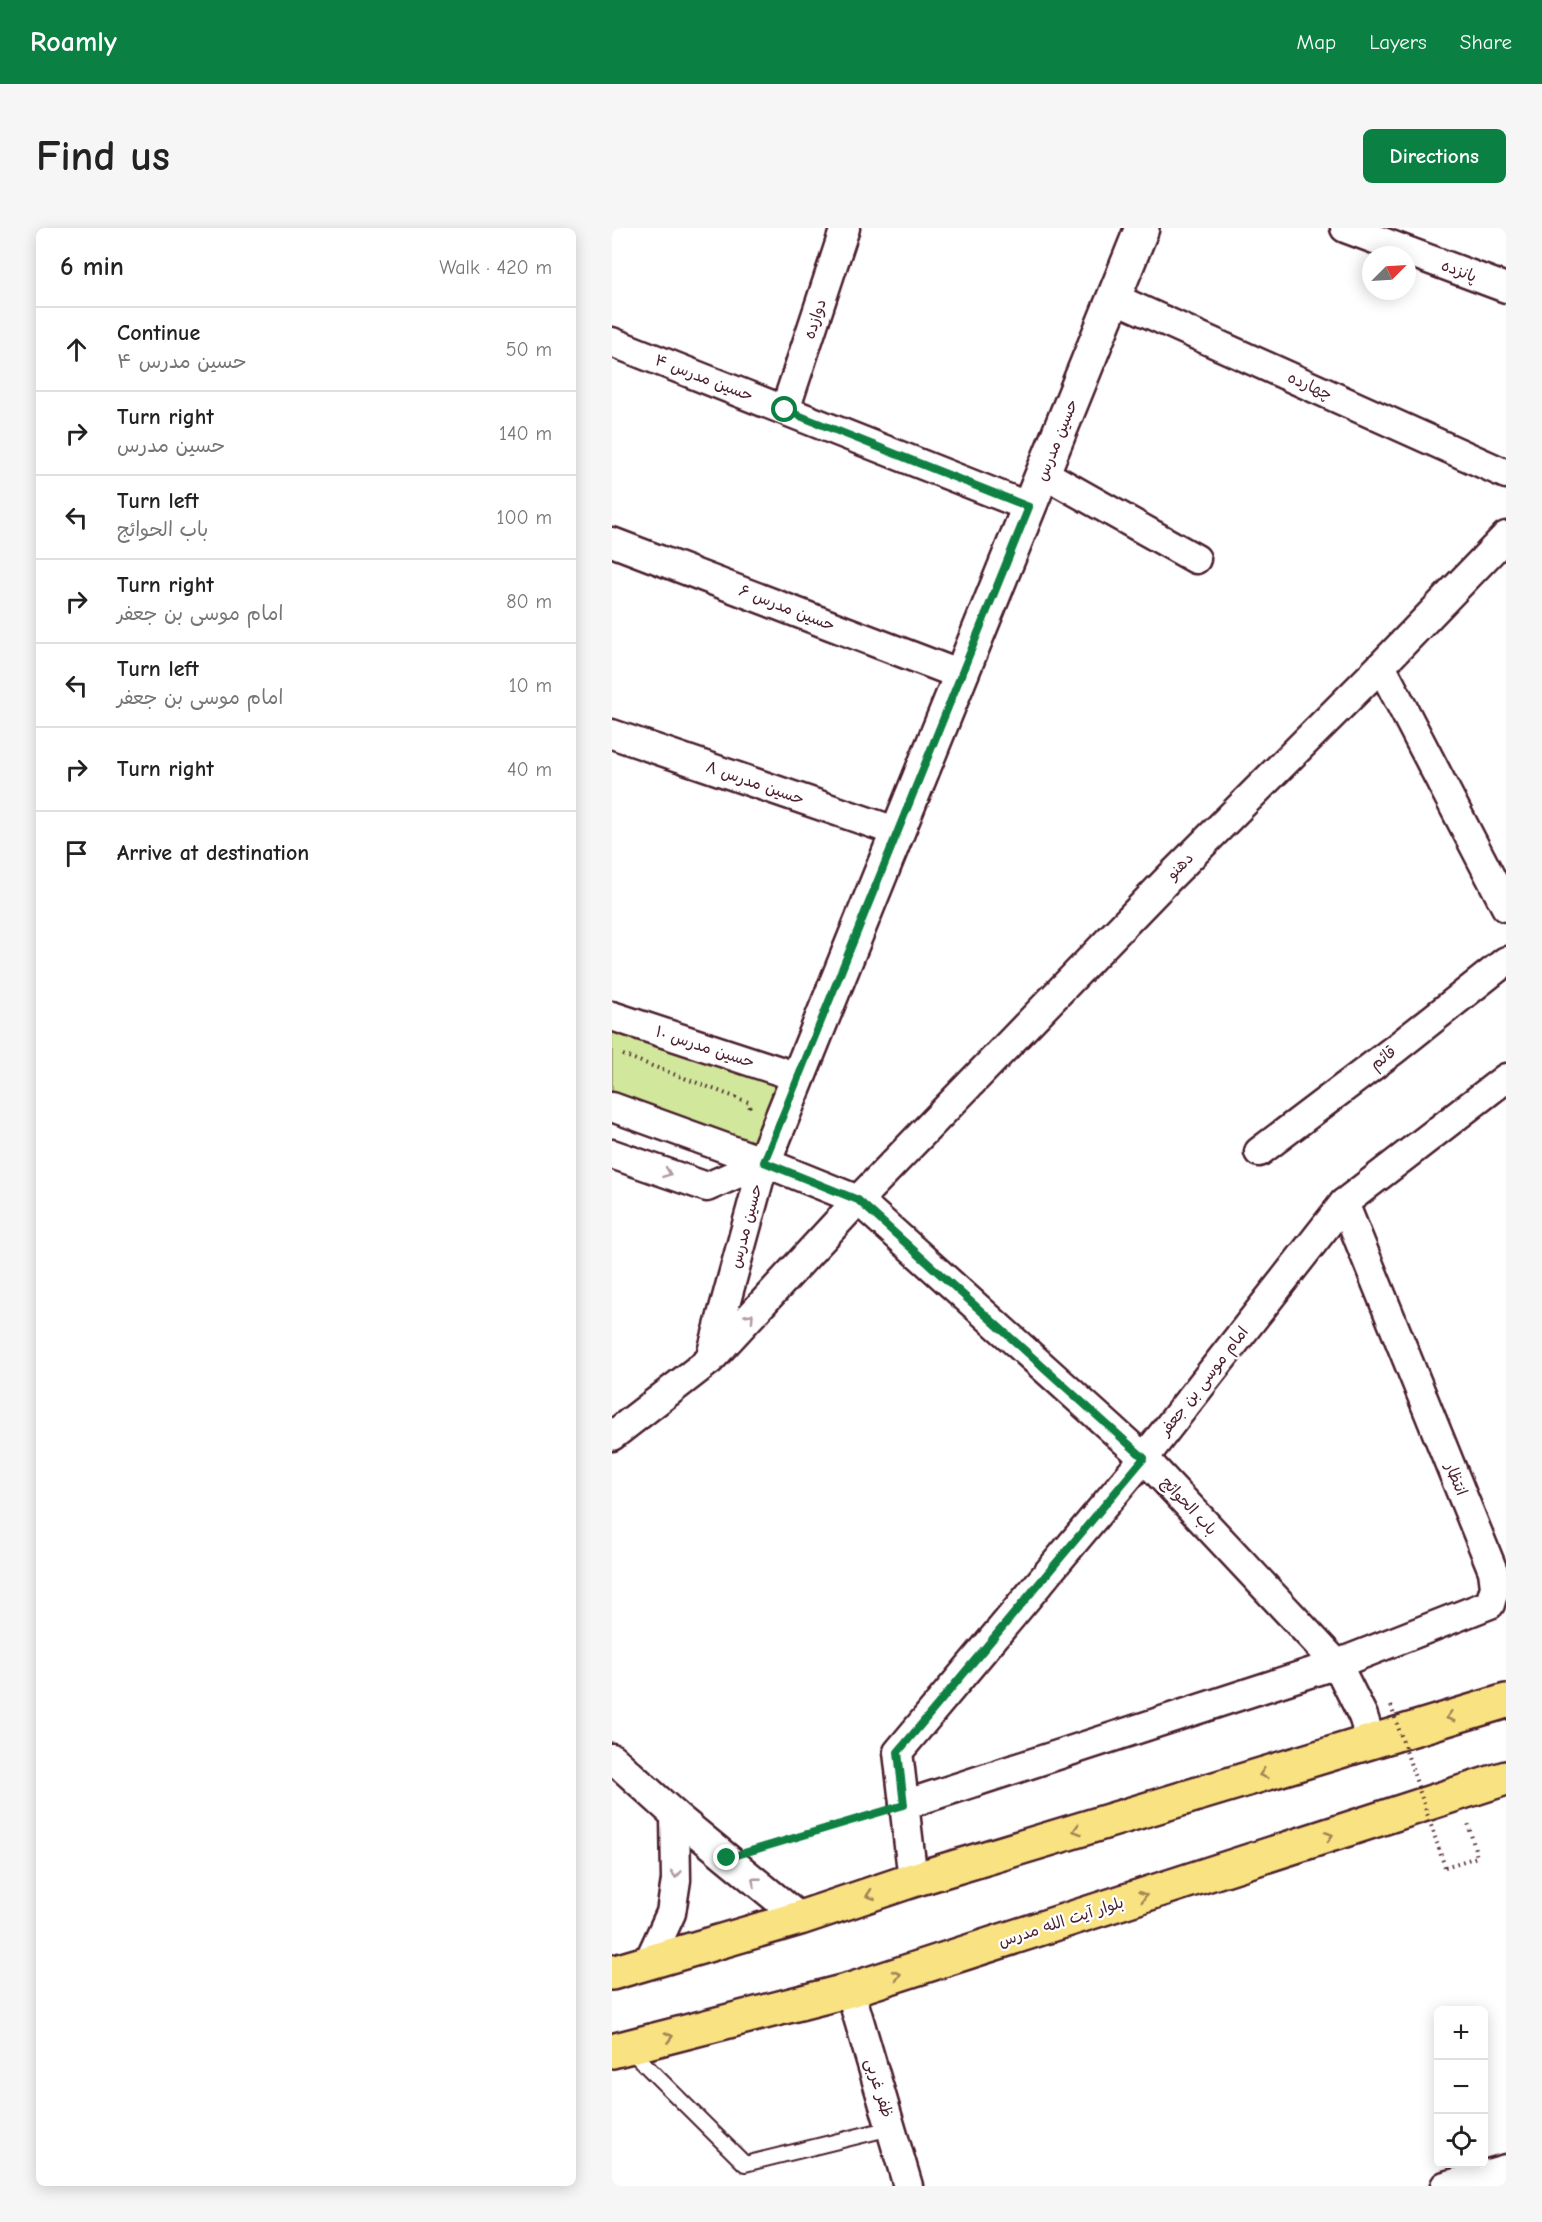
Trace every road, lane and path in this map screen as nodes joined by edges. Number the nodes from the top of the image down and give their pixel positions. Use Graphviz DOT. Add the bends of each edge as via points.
graph roads {
  1 [pos="845,228"];
  2 [pos="1142,228"];
  3 [pos="1344,228"];
  4 [pos="1506,288"];
  5 [pos="1114,298"];
  6 [pos="612,342"];
  7 [pos="785,410"];
  8 [pos="1043,473"];
  9 [pos="1506,474"];
  10 [pos="1029,507"];
  11 [pos="1506,536"];
  12 [pos="612,542"];
  13 [pos="1196,559"];
  14 [pos="1381,666"];
  15 [pos="961,675"];
  16 [pos="612,735"];
  17 [pos="898,832"];
  18 [pos="1506,907"];
  19 [pos="1506,961"];
  20 [pos="612,1016"];
  21 [pos="622,1055"];
  22 [pos="798,1077"];
  23 [pos="1506,1078"];
  24 [pos="612,1107"];
  25 [pos="751,1113"];
  26 [pos="1259,1152"];
  27 [pos="612,1154"];
  28 [pos="764,1162"];
  29 [pos="858,1200"];
  30 [pos="1344,1203"];
  31 [pos="710,1360"];
  32 [pos="612,1436"];
  33 [pos="1144,1458"];
  34 [pos="1498,1600"];
  35 [pos="1337,1664"];
  36 [pos="1506,1701"];
  37 [pos="1391,1706"];
  38 [pos="1371,1741"];
  39 [pos="612,1758"];
  40 [pos="1506,1778"];
  41 [pos="904,1805"];
  42 [pos="675,1815"];
  43 [pos="1477,1857"];
  44 [pos="727,1858"];
  45 [pos="913,1880"];
  46 [pos="800,1918"];
  47 [pos="648,1963"];
  48 [pos="612,1973"];
  49 [pos="850,1990"];
  50 [pos="620,2049"];
  51 [pos="891,2128"];
  52 [pos="1506,2169"];
  53 [pos="908,2186"];
  54 [pos="1445,2186"];
  1 -- 7 [label="street, دوازده"];
  2 -- 5 [label="street, حسین مدرس"];
  3 -- 4 [label="street, پانزده"];
  5 -- 8 [label="street, حسین مدرس"];
  5 -- 9 [label="street, چهارده"];
  6 -- 7 [label="street, حسین مدرس ۴"];
  7 -- 10 [label="street, حسین مدرس ۴"];
  8 -- 10 [label="street, حسین مدرس"];
  8 -- 13 [label="street"];
  10 -- 15 [label="street, حسین مدرس"];
  11 -- 14 [label="street, دهنو"];
  12 -- 15 [label="street, حسین مدرس ۶"];
  14 -- 18 [label="street"];
  14 -- 29 [label="street, دهنو" via="1168,879"];
  15 -- 17 [label="street, حسین مدرس"];
  16 -- 17 [label="street, حسین مدرس ۸"];
  17 -- 22 [label="street, حسین مدرس"];
  19 -- 26 [label="street, قائم"];
  20 -- 22 [label="street, حسین مدرس ۱۰"];
  21 -- 25 [label="path" via="748,1102"];
  22 -- 28 [label="street, حسین مدرس"];
  23 -- 30 [label="street, امام موسی بن جعفر"];
  24 -- 28 [label="street"];
  27 -- 28 [label="street, one-way" via="707,1187"];
  28 -- 29 [label="street, باب الحوائج"];
  28 -- 31 [label="street, حسین مدرس"];
  31 -- 29 [label="street, one-way"];
  29 -- 33 [label="street, باب الحوائج"];
  30 -- 33 [label="street, امام موسی بن جعفر"];
  30 -- 34 [label="street, انتظار" via="1493,1570"];
  31 -- 32 [label="street"];
  33 -- 35 [label="street, باب الحوائج"];
  33 -- 41 [label="street, امام موسی بن جعفر" via="898,1752"];
  34 -- 35 [label="street, انتظار"];
  35 -- 38 [label="street, باب الحوائج"];
  35 -- 41 [label="street, انتظار"];
  36 -- 38 [label="main road, one-way"];
  37 -- 43 [label="path, bridge" via="1445,1867"];
  38 -- 45 [label="main road, one-way"];
  39 -- 42 [label="street"];
  49 -- 40 [label="main road, بلوار آیت الله مدرس, one-way"];
  41 -- 44 [label="path"];
  41 -- 45 [label="street, امام موسی بن جعفر"];
  42 -- 44 [label="street"];
  42 -- 47 [label="street, one-way" via="676,1880 671,1913"];
  46 -- 44 [label="street, one-way"];
  45 -- 46 [label="main road, one-way"];
  46 -- 47 [label="main road"];
  47 -- 48 [label="main road"];
  50 -- 49 [label="main road, بلوار آیت الله مدرس, one-way"];
  49 -- 51 [label="street, ظفر غربی"];
  50 -- 51 [label="lane" via="746,2164"];
  51 -- 53 [label="street, ظفر غربی"];
  52 -- 54 [label="street"];
}
